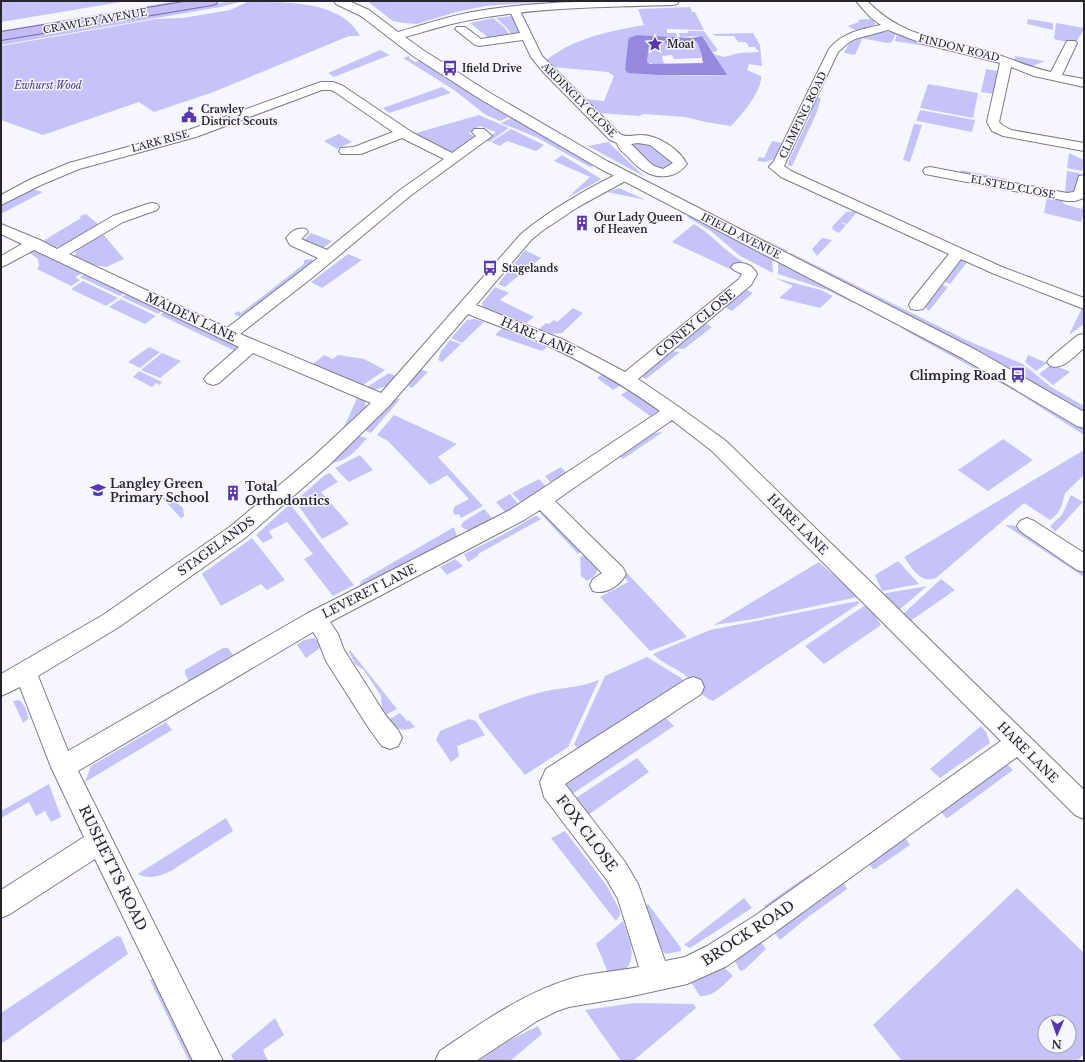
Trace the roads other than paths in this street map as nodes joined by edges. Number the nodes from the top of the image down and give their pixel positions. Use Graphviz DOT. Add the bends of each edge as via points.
graph roads {
  1 [pos="160,1"];
  2 [pos="212,1"];
  3 [pos="340,1"];
  4 [pos="354,1"];
  5 [pos="673,1"];
  6 [pos="861,1"];
  7 [pos="514,10"];
  8 [pos="365,14"];
  9 [pos="378,22"];
  10 [pos="889,26"];
  11 [pos="429,27"];
  12 [pos="1,28"];
  13 [pos="461,29"];
  14 [pos="1,36"];
  15 [pos="396,36"];
  16 [pos="526,36"];
  17 [pos="1071,43"];
  18 [pos="1006,61"];
  19 [pos="1055,77"];
  20 [pos="1084,83"];
  21 [pos="479,132"];
  22 [pos="403,133"];
  23 [pos="624,141"];
  24 [pos="1084,147"];
  25 [pos="346,151"];
  26 [pos="453,158"];
  27 [pos="930,171"];
  28 [pos="624,176"];
  29 [pos="1084,180"];
  30 [pos="1,201"];
  31 [pos="152,207"];
  32 [pos="1,228"];
  33 [pos="301,232"];
  34 [pos="35,243"];
  35 [pos="959,253"];
  36 [pos="59,254"];
  37 [pos="329,257"];
  38 [pos="1,262"];
  39 [pos="739,267"];
  40 [pos="1084,304"];
  41 [pos="917,305"];
  42 [pos="465,307"];
  43 [pos="228,335"];
  44 [pos="1084,339"];
  45 [pos="252,346"];
  46 [pos="1056,362"];
  47 [pos="213,379"];
  48 [pos="626,380"];
  49 [pos="384,400"];
  50 [pos="673,411"];
  51 [pos="1084,421"];
  52 [pos="542,500"];
  53 [pos="1027,526"];
  54 [pos="1084,564"];
  55 [pos="600,585"];
  56 [pos="316,619"];
  57 [pos="10,680"];
  58 [pos="693,687"];
  59 [pos="390,738"];
  60 [pos="1018,743"];
  61 [pos="63,767"];
  62 [pos="1082,803"];
  63 [pos="99,842"];
  64 [pos="1,905"];
  65 [pos="656,977"];
  66 [pos="208,1061"];
  67 [pos="450,1061"];
  1 -- 12 [label="main road, CRAWLEY AVENUE"];
  2 -- 14 [label="main road, CRAWLEY AVENUE"];
  3 -- 8 [label="street, IFIELD AVENUE"];
  4 -- 8 [label="street, IFIELD AVENUE"];
  5 -- 7 [label="street"];
  6 -- 10 [label="street, FINDON ROAD" via="869,11"];
  7 -- 11 [label="street" via="472,15"];
  7 -- 16 [label="street, ARDINGLY CLOSE"];
  8 -- 9 [label="street, IFIELD AVENUE"];
  9 -- 11 [label="street" via="401,27"];
  9 -- 15 [label="street, IFIELD AVENUE"];
  10 -- 18 [label="street, FINDON ROAD" via="937,44"];
  10 -- 35 [label="street, CLIMPING ROAD" via="837,45 776,168"];
  11 -- 15 [label="street"];
  13 -- 16 [label="street" via="481,43"];
  15 -- 28 [label="street, IFIELD AVENUE" via="492,100"];
  16 -- 23 [label="street, ARDINGLY CLOSE" via="536,57 548,70 616,137"];
  17 -- 19 [label="street"];
  18 -- 19 [label="street"];
  18 -- 24 [label="street, FINDON ROAD" via="993,122 997,128 1008,133"];
  19 -- 20 [label="street"];
  21 -- 26 [label="street" via="485,136"];
  22 -- 25 [label="street" via="356,151"];
  22 -- 26 [label="street, LARK RISE"];
  22 -- 30 [label="street, LARK RISE" via="339,89 321,86 191,134 74,166 36,182"];
  26 -- 37 [label="street" via="405,193"];
  27 -- 29 [label="street, ELSTED CLOSE" via="1067,198 1080,194"];
  28 -- 42 [label="street, STAGELANDS" via="561,210 540,225 518,245"];
  28 -- 51 [label="street, IFIELD AVENUE" via="969,354"];
  31 -- 36 [label="street" via="118,220"];
  32 -- 34 [label="street, MAIDEN LANE"];
  33 -- 37 [label="street" via="293,238 295,242"];
  34 -- 36 [label="street, MAIDEN LANE"];
  34 -- 38 [label="street"];
  35 -- 40 [label="street, CLIMPING ROAD"];
  35 -- 41 [label="street"];
  36 -- 43 [label="street, MAIDEN LANE"];
  37 -- 43 [label="street"];
  39 -- 48 [label="street, CONEY CLOSE" via="749,272 750,277"];
  42 -- 48 [label="street, HARE LANE" via="559,344"];
  42 -- 49 [label="street, STAGELANDS"];
  43 -- 45 [label="street, MAIDEN LANE"];
  44 -- 46 [label="street"];
  45 -- 47 [label="street"];
  45 -- 49 [label="street, MAIDEN LANE"];
  48 -- 50 [label="street, HARE LANE"];
  49 -- 57 [label="street, STAGELANDS" via="321,461 238,532 111,621"];
  50 -- 52 [label="street, LEVERET LANE"];
  50 -- 60 [label="street, HARE LANE" via="724,451"];
  52 -- 55 [label="street" via="616,574"];
  52 -- 56 [label="street, LEVERET LANE"];
  53 -- 54 [label="street"];
  56 -- 59 [label="street" via="327,634 339,661"];
  56 -- 61 [label="street, LEVERET LANE"];
  57 -- 61 [label="street, RUSHETTS ROAD"];
  58 -- 65 [label="street, FOX CLOSE" via="555,777 552,782 552,789 616,872 629,893"];
  60 -- 62 [label="street, HARE LANE"];
  60 -- 65 [label="street, BROCK ROAD" via="723,952 686,970"];
  61 -- 63 [label="street, RUSHETTS ROAD"];
  63 -- 64 [label="street"];
  63 -- 66 [label="street, RUSHETTS ROAD"];
  65 -- 67 [label="street, BROCK ROAD" via="570,993 552,999 527,1010"];
}
